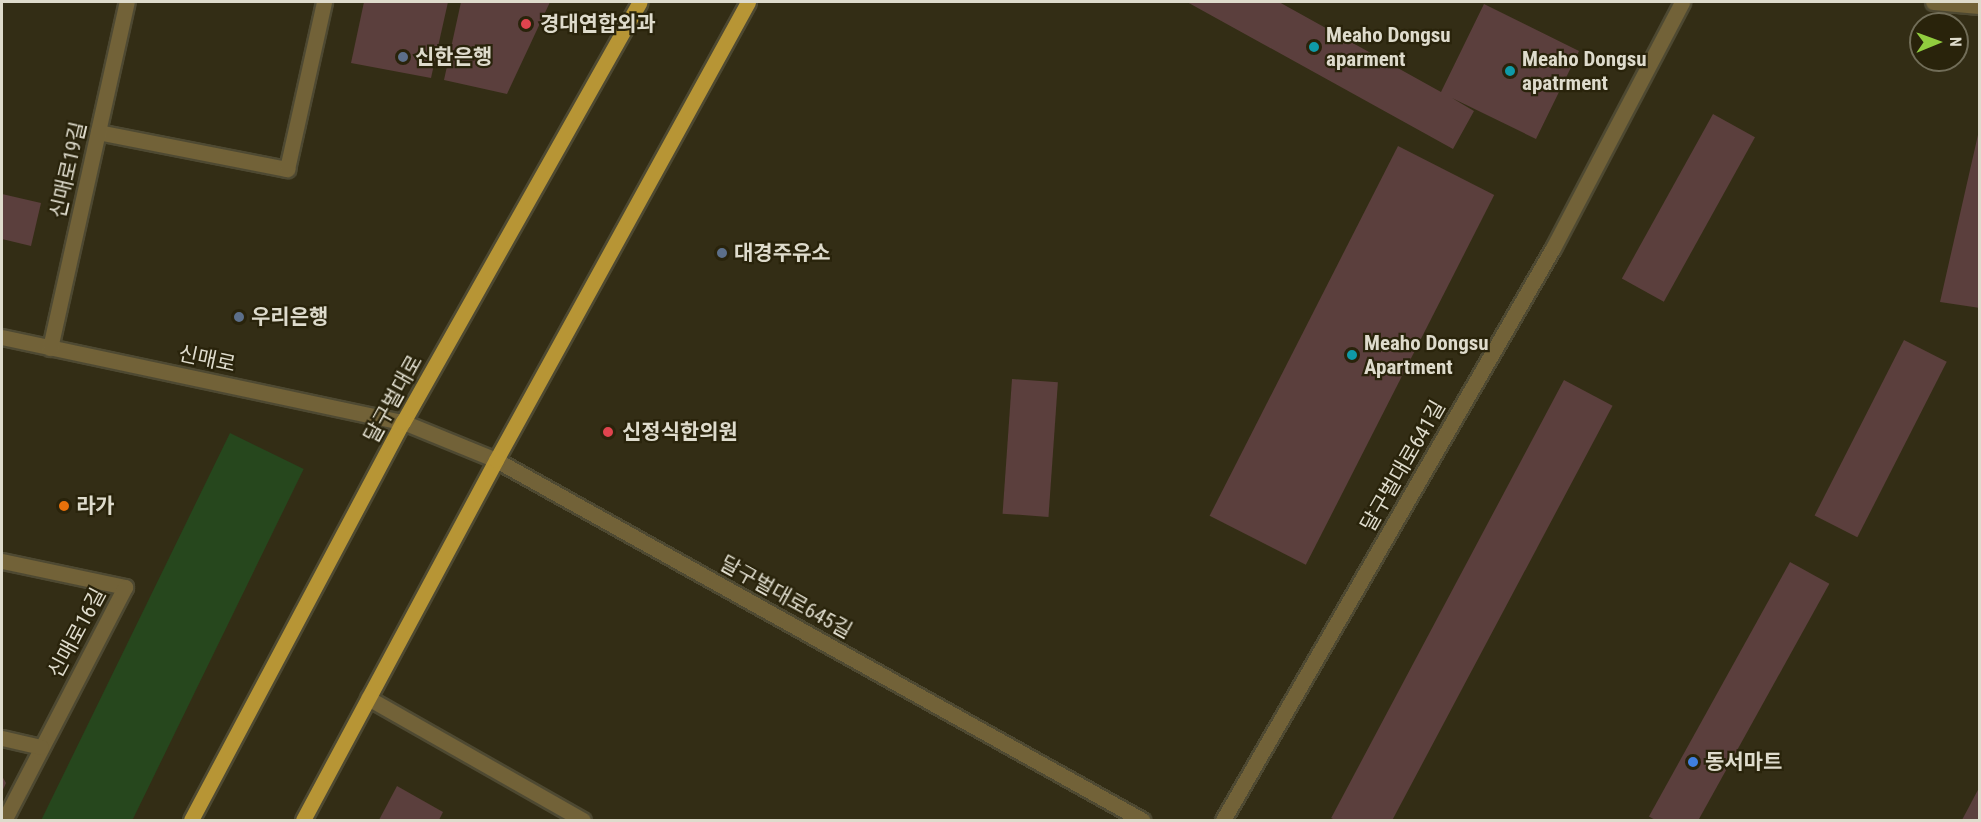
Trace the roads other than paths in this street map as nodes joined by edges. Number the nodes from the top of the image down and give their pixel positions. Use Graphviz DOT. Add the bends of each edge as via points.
graph roads {
  1 [pos="127,2"];
  2 [pos="324,2"];
  3 [pos="640,2"];
  4 [pos="748,2"];
  5 [pos="1682,2"];
  6 [pos="1933,2"];
  7 [pos="1980,6"];
  8 [pos="98,132"];
  9 [pos="2,338"];
  10 [pos="50,348"];
  11 [pos="403,422"];
  12 [pos="496,460"];
  13 [pos="2,561"];
  14 [pos="368,698"];
  15 [pos="2,738"];
  16 [pos="41,747"];
  17 [pos="4,820"];
  18 [pos="191,820"];
  19 [pos="303,820"];
  20 [pos="583,820"];
  21 [pos="1142,820"];
  22 [pos="1223,820"];
  1 -- 8 [label="street, 신매로19길"];
  2 -- 8 [label="street" via="287,169"];
  3 -- 11 [label="main road, 달구벌대로"];
  4 -- 12 [label="main road"];
  5 -- 22 [label="street, 달구벌대로641길" via="1553,248"];
  6 -- 7 [label="street"];
  8 -- 10 [label="street, 신매로19길"];
  9 -- 10 [label="street, 신매로"];
  10 -- 11 [label="street, 신매로"];
  11 -- 12 [label="street, 달구벌대로645길"];
  11 -- 18 [label="main road, 달구벌대로"];
  12 -- 14 [label="main road"];
  12 -- 21 [label="street, 달구벌대로645길"];
  13 -- 16 [label="street, 신매로16길" via="124,587"];
  14 -- 19 [label="main road"];
  14 -- 20 [label="street"];
  15 -- 16 [label="street"];
  16 -- 17 [label="street, 신매로16길"];
}
